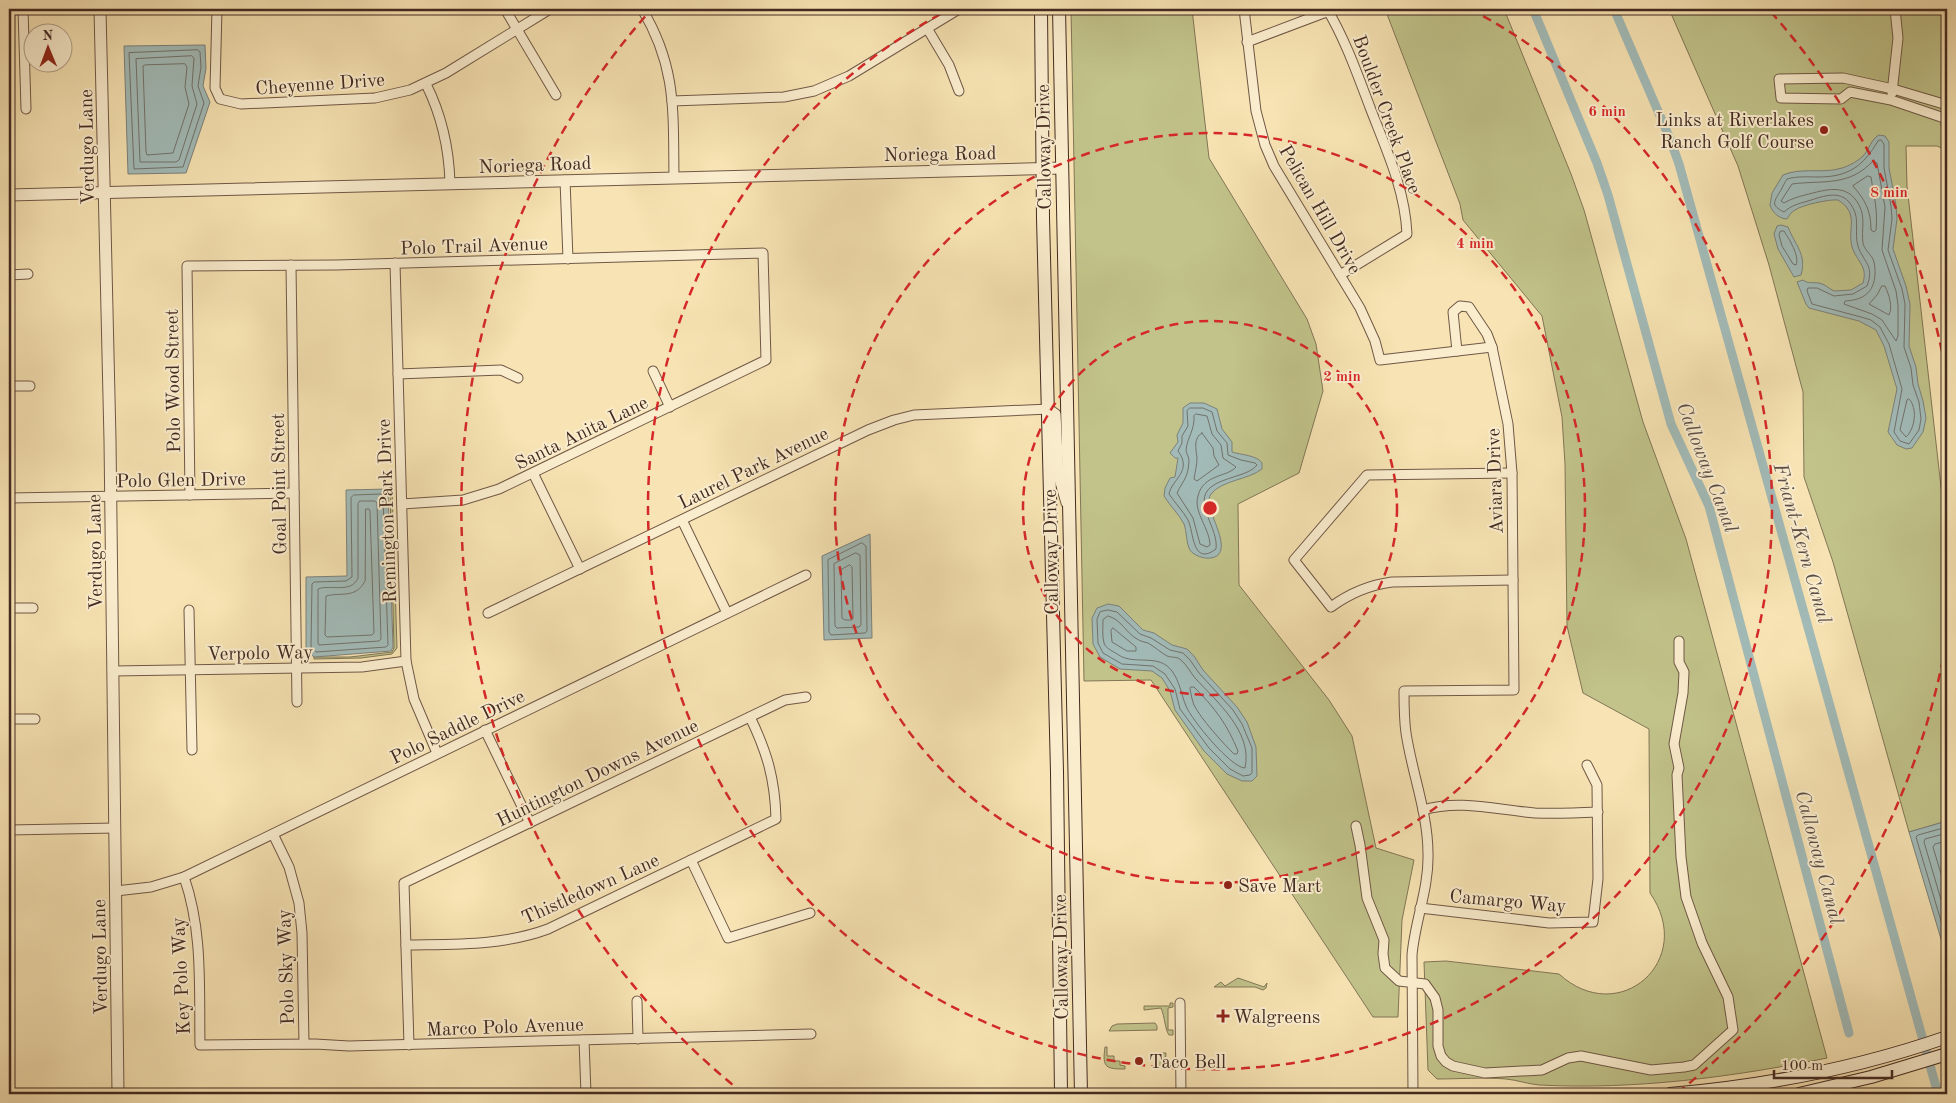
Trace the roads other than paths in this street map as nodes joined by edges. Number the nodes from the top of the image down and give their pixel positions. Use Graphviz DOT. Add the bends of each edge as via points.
graph roads {
  1 [pos="23,9"];
  2 [pos="100,9"];
  3 [pos="217,9"];
  4 [pos="505,9"];
  5 [pos="550,9"];
  6 [pos="642,9"];
  7 [pos="959,9"];
  8 [pos="1041,9"];
  9 [pos="1059,9"];
  10 [pos="1244,9"];
  11 [pos="1895,9"];
  12 [pos="1328,10"];
  13 [pos="927,28"];
  14 [pos="517,29"];
  15 [pos="1248,42"];
  16 [pos="1850,80"];
  17 [pos="426,84"];
  18 [pos="1892,89"];
  19 [pos="959,91"];
  20 [pos="1850,92"];
  21 [pos="556,94"];
  22 [pos="1891,100"];
  23 [pos="672,101"];
  24 [pos="1947,105"];
  25 [pos="26,109"];
  26 [pos="1947,119"];
  27 [pos="1043,168"];
  28 [pos="1062,168"];
  29 [pos="674,177"];
  30 [pos="566,180"];
  31 [pos="450,183"];
  32 [pos="104,192"];
  33 [pos="9,195"];
  34 [pos="568,259"];
  35 [pos="396,263"];
  36 [pos="291,265"];
  37 [pos="187,266"];
  38 [pos="28,274"];
  39 [pos="9,275"];
  40 [pos="1340,275"];
  41 [pos="1492,347"];
  42 [pos="1457,351"];
  43 [pos="766,360"];
  44 [pos="653,371"];
  45 [pos="398,374"];
  46 [pos="518,378"];
  47 [pos="9,386"];
  48 [pos="30,386"];
  49 [pos="670,407"];
  50 [pos="1049,409"];
  51 [pos="533,473"];
  52 [pos="1512,473"];
  53 [pos="294,493"];
  54 [pos="190,495"];
  55 [pos="111,496"];
  56 [pos="9,498"];
  57 [pos="402,504"];
  58 [pos="1068,513"];
  59 [pos="682,520"];
  60 [pos="580,569"];
  61 [pos="806,575"];
  62 [pos="1513,580"];
  63 [pos="9,608"];
  64 [pos="33,608"];
  65 [pos="189,610"];
  66 [pos="727,613"];
  67 [pos="488,614"];
  68 [pos="1678,641"];
  69 [pos="406,661"];
  70 [pos="297,668"];
  71 [pos="190,669"];
  72 [pos="113,671"];
  73 [pos="806,697"];
  74 [pos="297,702"];
  75 [pos="750,717"];
  76 [pos="35,718"];
  77 [pos="9,719"];
  78 [pos="485,730"];
  79 [pos="192,750"];
  80 [pos="437,753"];
  81 [pos="1587,765"];
  82 [pos="1423,810"];
  83 [pos="1598,812"];
  84 [pos="530,823"];
  85 [pos="1356,826"];
  86 [pos="116,828"];
  87 [pos="9,830"];
  88 [pos="273,834"];
  89 [pos="691,860"];
  90 [pos="184,876"];
  91 [pos="116,891"];
  92 [pos="1420,908"];
  93 [pos="810,913"];
  94 [pos="406,945"];
  95 [pos="1412,982"];
  96 [pos="637,1001"];
  97 [pos="1180,1004"];
  98 [pos="811,1034"];
  99 [pos="638,1039"];
  100 [pos="1942,1039"];
  101 [pos="584,1040"];
  102 [pos="304,1044"];
  103 [pos="200,1045"];
  104 [pos="409,1045"];
  105 [pos="1944,1055"];
  106 [pos="118,1094"];
  107 [pos="586,1094"];
  108 [pos="1061,1094"];
  109 [pos="1081,1094"];
  110 [pos="1181,1094"];
  111 [pos="1413,1094"];
  112 [pos="1670,1094"];
  113 [pos="1799,1094"];
  1 -- 25 [label="street"];
  2 -- 32 [label="street, Verdugo Lane"];
  3 -- 17 [label="street, Cheyenne Drive" via="215,88 220,99 241,104 366,99 393,95"];
  4 -- 14 [label="street"];
  5 -- 14 [label="street, Cheyenne Drive"];
  6 -- 23 [label="street" via="665,58"];
  7 -- 13 [label="street"];
  8 -- 27 [label="main road, Calloway Drive"];
  9 -- 28 [label="main road, Calloway Drive"];
  10 -- 15 [label="street, Pelican Hill Drive"];
  11 -- 18 [label="street" via="1898,38"];
  12 -- 15 [label="street"];
  12 -- 40 [label="street, Boulder Creek Place" via="1344,39 1399,183 1407,234"];
  13 -- 19 [label="street" via="949,65"];
  13 -- 23 [label="street" via="848,76 814,90 784,97"];
  14 -- 17 [label="street, Cheyenne Drive"];
  14 -- 21 [label="street"];
  15 -- 40 [label="street, Pelican Hill Drive" via="1256,111 1265,145 1274,166"];
  16 -- 18 [label="street"];
  16 -- 20 [label="street"];
  16 -- 20 [label="street" via="1779,79 1781,98 1841,99"];
  17 -- 31 [label="street" via="445,134"];
  18 -- 22 [label="street"];
  18 -- 24 [label="street"];
  20 -- 22 [label="street"];
  22 -- 26 [label="street"];
  23 -- 29 [label="street"];
  27 -- 28 [label="street, Noriega Road"];
  27 -- 29 [label="street, Noriega Road"];
  27 -- 50 [label="main road, Calloway Drive"];
  28 -- 58 [label="main road, Calloway Drive"];
  29 -- 30 [label="street, Noriega Road"];
  30 -- 31 [label="street, Noriega Road"];
  30 -- 34 [label="street"];
  31 -- 32 [label="street, Noriega Road"];
  32 -- 33 [label="street, Noriega Road"];
  32 -- 55 [label="street, Verdugo Lane"];
  34 -- 35 [label="street, Polo Trail Avenue"];
  34 -- 43 [label="street, Polo Trail Avenue" via="763,253"];
  35 -- 36 [label="street, Polo Trail Avenue"];
  35 -- 45 [label="street, Remington Park Drive"];
  36 -- 37 [label="street, Polo Trail Avenue"];
  36 -- 53 [label="street, Goal Point Street"];
  37 -- 54 [label="street, Polo Wood Street"];
  38 -- 39 [label="street"];
  40 -- 42 [label="street, Pelican Hill Drive" via="1368,324 1380,360"];
  41 -- 42 [label="street"];
  41 -- 42 [label="street, Aviara Drive" via="1473,310 1464,305 1454,312"];
  41 -- 52 [label="street, Aviara Drive" via="1508,424"];
  43 -- 49 [label="street, Santa Anita Lane"];
  44 -- 49 [label="street"];
  45 -- 46 [label="street" via="501,370"];
  45 -- 57 [label="street, Remington Park Drive"];
  47 -- 48 [label="street"];
  49 -- 51 [label="street, Santa Anita Lane"];
  50 -- 58 [label="street" via="1056,414 1059,479"];
  50 -- 59 [label="street, Laurel Park Avenue" via="931,413 894,420"];
  50 -- 108 [label="main road, Calloway Drive"];
  51 -- 57 [label="street, Santa Anita Lane" via="499,489 463,500"];
  51 -- 60 [label="street"];
  52 -- 62 [label="street, Aviara Drive"];
  52 -- 62 [label="street" via="1367,474 1294,560 1331,607 1352,593 1379,583"];
  53 -- 54 [label="street, Polo Glen Drive"];
  53 -- 70 [label="street, Goal Point Street"];
  54 -- 55 [label="street, Polo Glen Drive"];
  55 -- 56 [label="street, Polo Glen Drive"];
  55 -- 72 [label="street, Verdugo Lane"];
  57 -- 69 [label="street, Remington Park Drive"];
  58 -- 109 [label="main road, Calloway Drive"];
  59 -- 60 [label="street, Laurel Park Avenue"];
  59 -- 66 [label="street"];
  60 -- 67 [label="street, Laurel Park Avenue"];
  61 -- 66 [label="street, Polo Saddle Drive"];
  62 -- 82 [label="street, Aviara Drive" via="1514,690 1404,691 1406,734"];
  63 -- 64 [label="street"];
  65 -- 71 [label="street"];
  66 -- 78 [label="street, Polo Saddle Drive"];
  68 -- 95 [label="street" via="1679,662 1684,672 1674,744 1679,768 1681,857 1686,898 1728,997 1733,1030 1694,1065 1684,1067 1651,1070 1581,1056 1568,1058 1542,1070 1485,1073 1453,1066 1441,1056 1435,998 1425,984"];
  69 -- 70 [label="street, Verpolo Way" via="362,667"];
  69 -- 80 [label="street, Remington Park Drive" via="414,699"];
  70 -- 71 [label="street, Verpolo Way"];
  70 -- 74 [label="street, Goal Point Street"];
  71 -- 72 [label="street, Verpolo Way"];
  71 -- 79 [label="street"];
  72 -- 86 [label="street, Verdugo Lane"];
  73 -- 75 [label="street, Huntington Downs Avenue" via="785,700"];
  75 -- 84 [label="street, Huntington Downs Avenue"];
  75 -- 89 [label="street, Thistledown Lane" via="768,758 776,819"];
  76 -- 77 [label="street"];
  78 -- 80 [label="street, Polo Saddle Drive"];
  78 -- 84 [label="street"];
  80 -- 88 [label="street, Polo Saddle Drive"];
  81 -- 83 [label="street" via="1597,785"];
  82 -- 83 [label="street" via="1461,805 1536,813"];
  82 -- 92 [label="street" via="1428,873"];
  83 -- 92 [label="street, Camargo Way" via="1598,879 1593,922 1549,923"];
  84 -- 94 [label="street, Huntington Downs Avenue" via="404,883"];
  85 -- 95 [label="street" via="1367,898 1384,940 1385,968 1399,981"];
  86 -- 87 [label="street"];
  86 -- 91 [label="street, Verdugo Lane"];
  88 -- 90 [label="street, Polo Saddle Drive"];
  88 -- 102 [label="street, Polo Sky Way" via="289,867 299,903"];
  89 -- 93 [label="street" via="728,938"];
  89 -- 94 [label="street, Thistledown Lane" via="531,935 497,942"];
  90 -- 91 [label="street, Polo Saddle Drive" via="152,887"];
  90 -- 103 [label="street, Key Polo Way" via="198,934"];
  91 -- 106 [label="street, Verdugo Lane"];
  92 -- 95 [label="street" via="1414,936"];
  94 -- 104 [label="street"];
  95 -- 111 [label="street"];
  96 -- 99 [label="street"];
  97 -- 110 [label="street"];
  98 -- 99 [label="street, Marco Polo Avenue"];
  99 -- 101 [label="street, Marco Polo Avenue"];
  100 -- 112 [label="main road" via="1837,1068 1768,1082"];
  101 -- 104 [label="street, Marco Polo Avenue"];
  101 -- 107 [label="street"];
  102 -- 103 [label="street, Marco Polo Avenue"];
  102 -- 104 [label="street, Marco Polo Avenue"];
  105 -- 113 [label="main road" via="1872,1077"];
}
